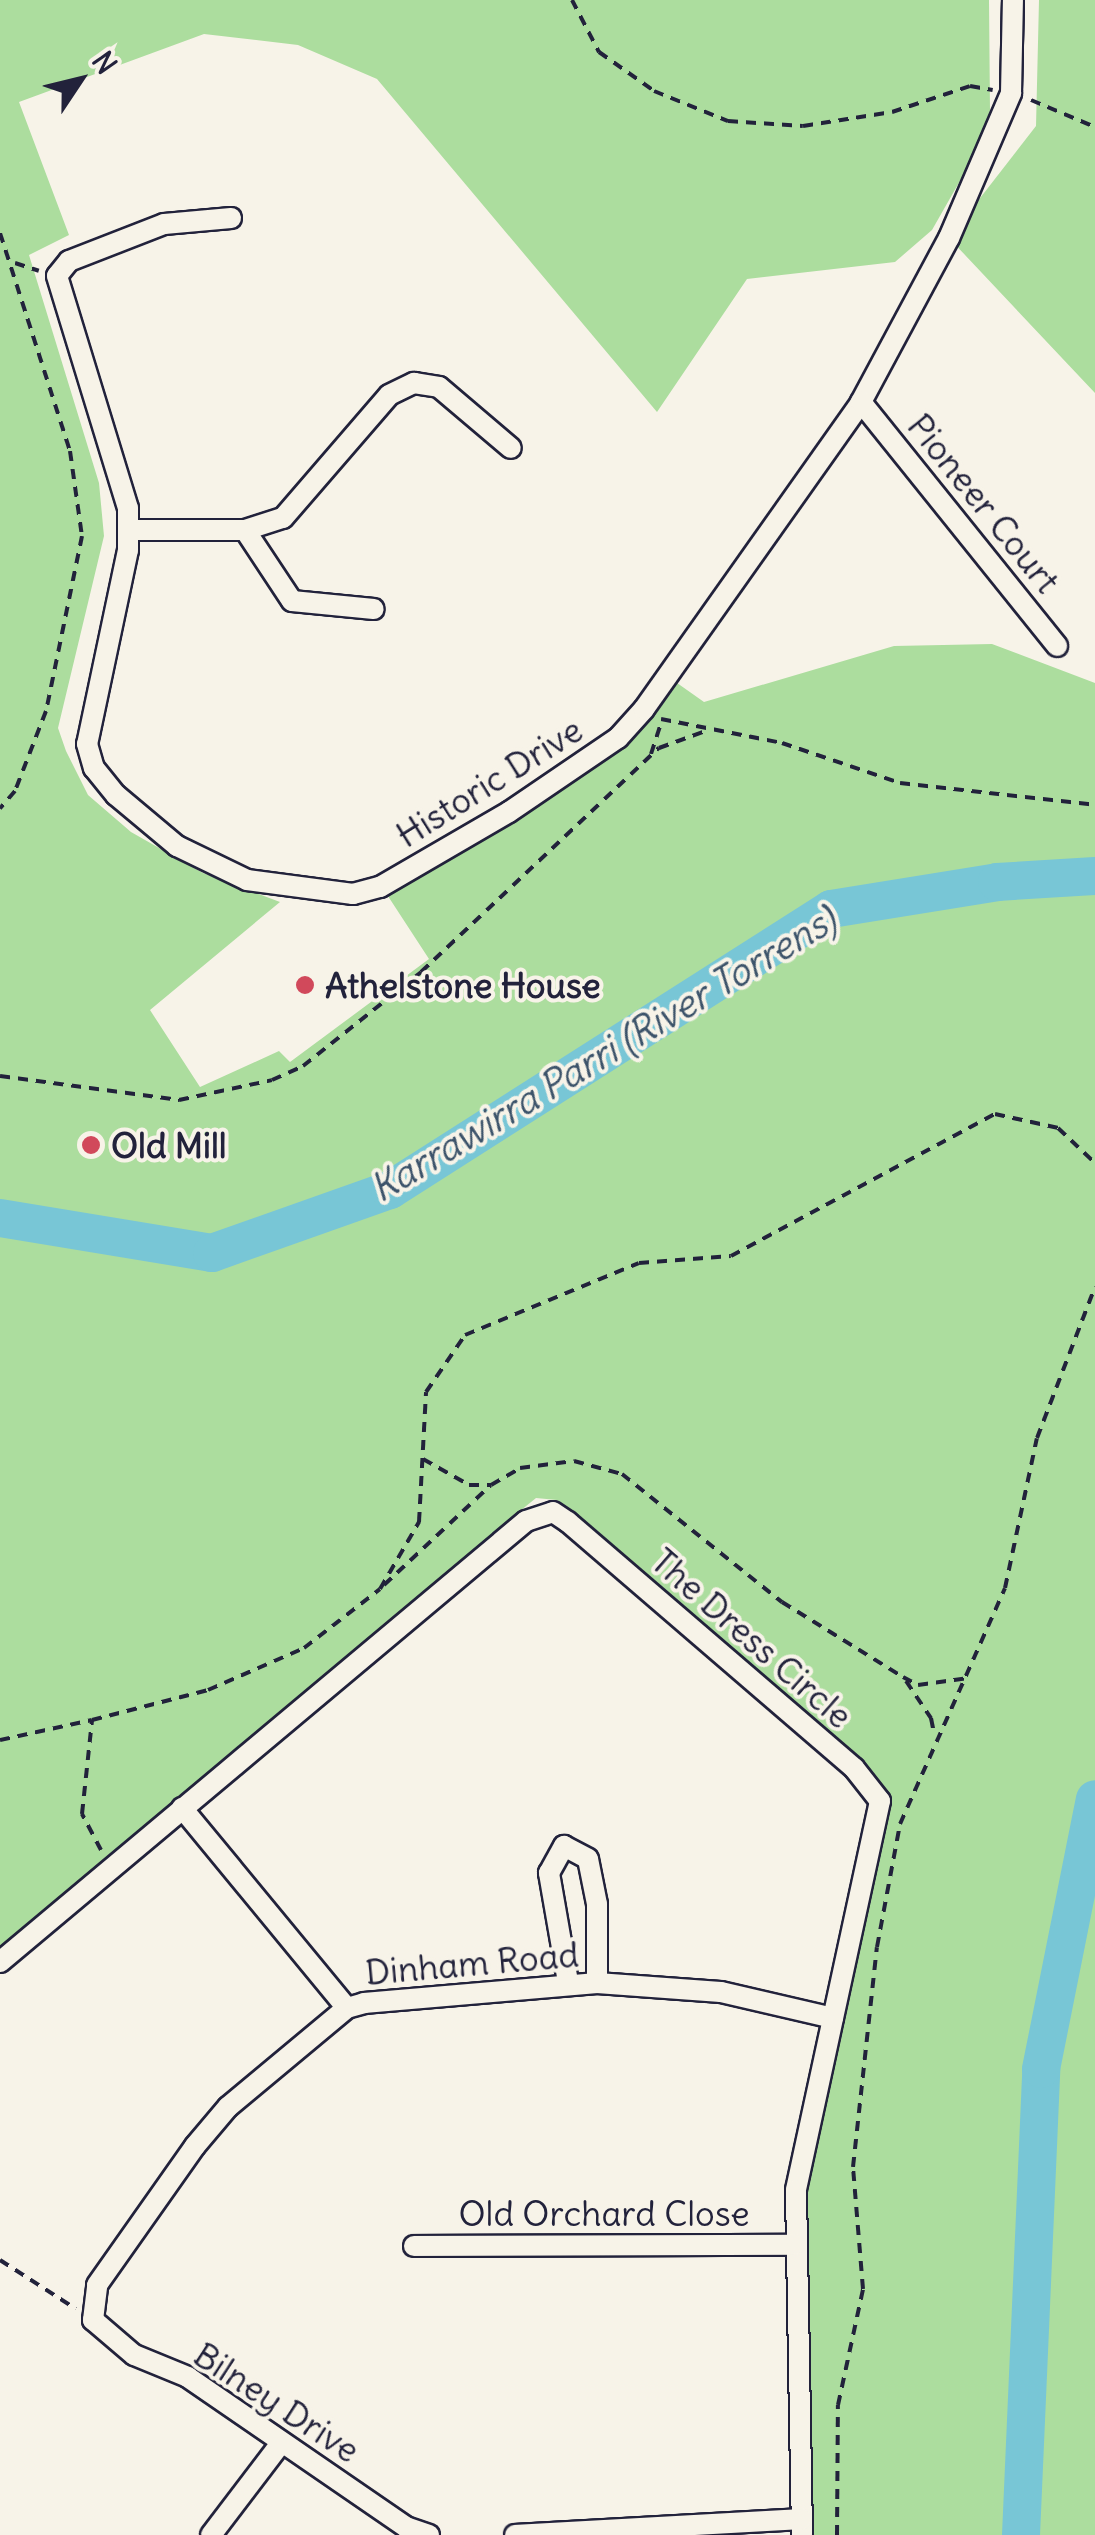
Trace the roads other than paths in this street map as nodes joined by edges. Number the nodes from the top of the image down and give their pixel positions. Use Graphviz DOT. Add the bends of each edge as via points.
graph roads {
  1 [pos="1013,0"];
  2 [pos="231,218"];
  3 [pos="861,402"];
  4 [pos="511,448"];
  5 [pos="129,530"];
  6 [pos="245,530"];
  7 [pos="374,609"];
  8 [pos="1057,646"];
  9 [pos="182,1808"];
  10 [pos="0,1962"];
  11 [pos="568,1982"];
  12 [pos="597,1983"];
  13 [pos="346,2008"];
  14 [pos="833,2018"];
  15 [pos="414,2246"];
  16 [pos="794,2246"];
  17 [pos="92,2320"];
  18 [pos="281,2443"];
  19 [pos="802,2527"];
  20 [pos="212,2535"];
  21 [pos="429,2535"];
  22 [pos="515,2535"];
  1 -- 3 [label="street, Historic Drive" via="1011,93 949,238"];
  2 -- 5 [label="street, Historic Drive" via="164,224 69,261 58,276 122,484"];
  3 -- 5 [label="street, Historic Drive" via="653,715 564,777 380,887 321,895 247,880 176,846 94,768 86,726"];
  3 -- 8 [label="street, Pioneer Court"];
  4 -- 6 [label="street" via="439,386 414,383 390,395 283,518"];
  5 -- 6 [label="street"];
  6 -- 7 [label="street" via="292,601"];
  9 -- 10 [label="street, The Dress Circle"];
  9 -- 13 [label="street"];
  9 -- 14 [label="street, The Dress Circle" via="526,1521 553,1512 854,1768 880,1801"];
  11 -- 12 [label="street, Dinham Road"];
  11 -- 12 [label="street" via="549,1873 564,1846 588,1860 597,1904"];
  11 -- 13 [label="street, Dinham Road"];
  12 -- 14 [label="street, Dinham Road" via="722,1992"];
  13 -- 17 [label="street, Dinham Road" via="228,2107 195,2146 97,2286"];
  14 -- 16 [label="street, The Dress Circle" via="796,2190"];
  15 -- 16 [label="street, Old Orchard Close"];
  16 -- 19 [label="street, The Dress Circle"];
  17 -- 18 [label="street, Bilney Drive" via="134,2356 188,2377"];
  18 -- 20 [label="street"];
  18 -- 21 [label="street, Bilney Drive" via="406,2527"];
  19 -- 22 [label="street"];
}
